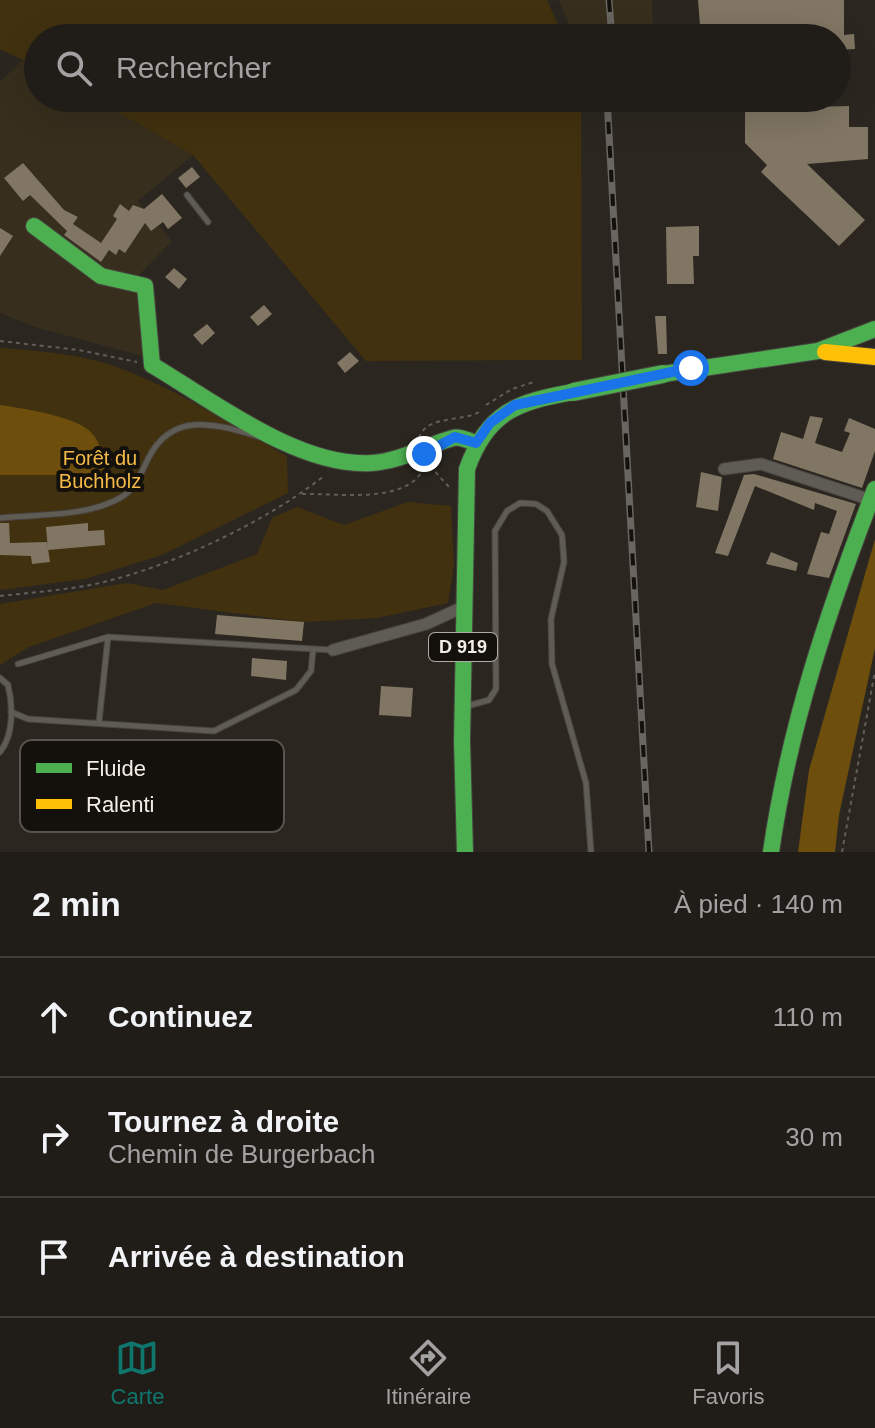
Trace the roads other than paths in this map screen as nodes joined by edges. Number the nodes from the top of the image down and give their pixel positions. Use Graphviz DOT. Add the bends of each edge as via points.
graph roads {
  1 [pos="187,195"];
  2 [pos="208,222"];
  3 [pos="34,226"];
  4 [pos="875,329"];
  5 [pos="818,351"];
  6 [pos="875,357"];
  7 [pos="476,443"];
  8 [pos="303,449"];
  9 [pos="724,469"];
  10 [pos="873,495"];
  11 [pos="0,518"];
  12 [pos="463,607"];
  13 [pos="108,637"];
  14 [pos="313,650"];
  15 [pos="333,650"];
  16 [pos="18,664"];
  17 [pos="0,678"];
  18 [pos="462,706"];
  19 [pos="11,712"];
  20 [pos="99,722"];
  21 [pos="0,752"];
  22 [pos="465,852"];
  23 [pos="591,852"];
  24 [pos="771,852"];
  1 -- 2 [label="lane"];
  3 -- 8 [label="street" via="101,276 145,286 152,365"];
  4 -- 5 [label="street, D 919"];
  5 -- 6 [label="street, D 919"];
  5 -- 7 [label="street, D 919, bridge" via="663,374 515,405 490,423"];
  7 -- 8 [label="street" via="455,437 425,459 389,462 340,463"];
  7 -- 12 [label="street, D 919" via="467,469"];
  8 -- 11 [label="lane" via="208,423 186,425 152,451 124,496 99,508"];
  9 -- 10 [label="street" via="761,464"];
  10 -- 24 [label="street" via="790,737"];
  12 -- 15 [label="street" via="426,624"];
  12 -- 18 [label="street, D 919"];
  13 -- 14 [label="lane"];
  13 -- 16 [label="lane"];
  13 -- 20 [label="lane"];
  14 -- 15 [label="lane"];
  14 -- 20 [label="lane" via="311,671 296,690 214,731"];
  17 -- 19 [label="lane" via="8,685"];
  18 -- 22 [label="street, D 919"];
  18 -- 23 [label="lane" via="489,700 496,689 495,531 507,511 520,503 536,504 562,535 564,562 551,619 552,664 586,783"];
  19 -- 20 [label="lane" via="28,719"];
  19 -- 21 [label="lane" via="8,739"];
}
